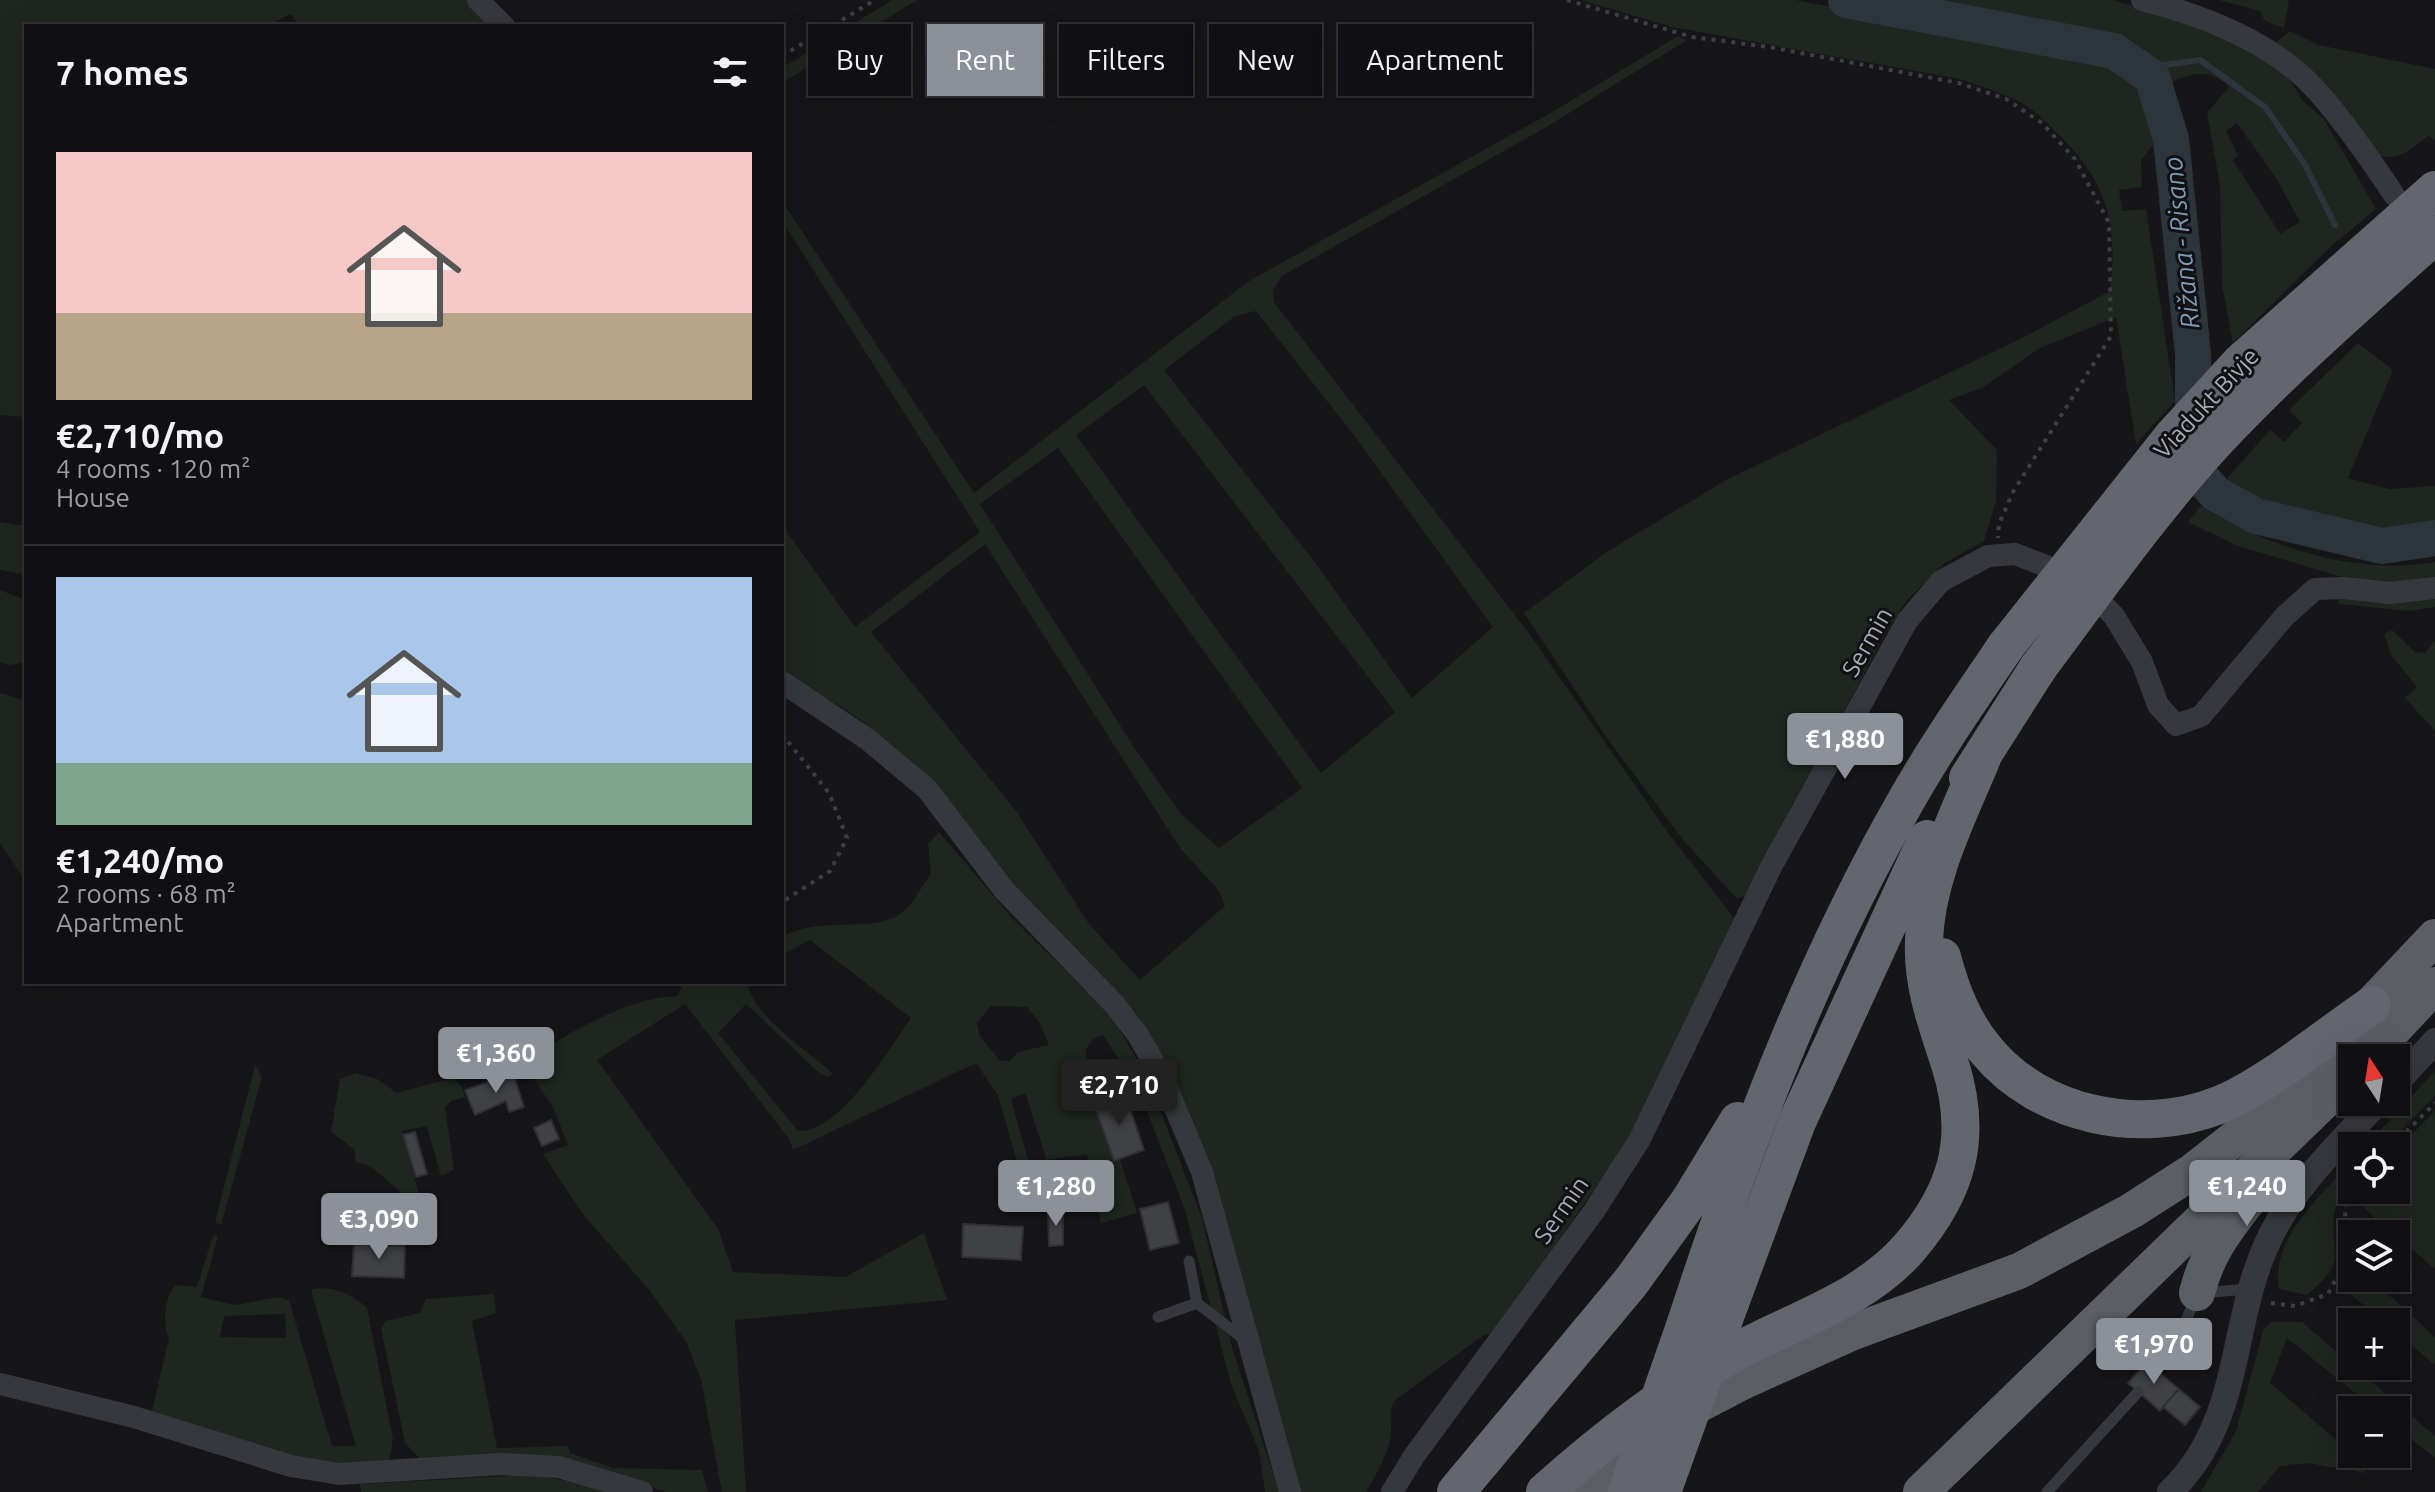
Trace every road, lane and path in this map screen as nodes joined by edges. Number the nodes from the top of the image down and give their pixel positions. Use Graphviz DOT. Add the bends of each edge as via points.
graph roads {
  1 [pos="478,0"];
  2 [pos="875,0"];
  3 [pos="1567,0"];
  4 [pos="2142,0"];
  5 [pos="502,24"];
  6 [pos="784,55"];
  7 [pos="2435,190"];
  8 [pos="2394,195"];
  9 [pos="2435,235"];
  10 [pos="1996,556"];
  11 [pos="2435,588"];
  12 [pos="784,683"];
  13 [pos="784,737"];
  14 [pos="1982,758"];
  15 [pos="1959,812"];
  16 [pos="784,901"];
  17 [pos="2435,937"];
  18 [pos="2435,985"];
  19 [pos="2372,1005"];
  20 [pos="2435,1041"];
  21 [pos="2380,1044"];
  22 [pos="2410,1068"];
  23 [pos="1774,1074"];
  24 [pos="2338,1088"];
  25 [pos="2338,1093"];
  26 [pos="2435,1103"];
  27 [pos="2366,1116"];
  28 [pos="2406,1132"];
  29 [pos="2346,1204"];
  30 [pos="1189,1261"];
  31 [pos="2197,1293"];
  32 [pos="2250,1295"];
  33 [pos="1197,1303"];
  34 [pos="1158,1317"];
  35 [pos="1704,1323"];
  36 [pos="1246,1340"];
  37 [pos="2157,1371"];
  38 [pos="0,1384"];
  39 [pos="2138,1392"];
  40 [pos="642,1492"];
  41 [pos="1290,1492"];
  42 [pos="1392,1492"];
  43 [pos="1456,1492"];
  44 [pos="1545,1492"];
  45 [pos="1583,1492"];
  46 [pos="1627,1492"];
  47 [pos="1662,1492"];
  48 [pos="1921,1492"];
  49 [pos="2047,1492"];
  50 [pos="2170,1492"];
  1 -- 5 [label="street"];
  2 -- 6 [label="path"];
  3 -- 10 [label="path" via="1692,37 1959,83 2006,99 2042,123 2075,159 2109,223 2111,336 2013,492 1999,524"];
  4 -- 8 [label="street" via="2192,13 2283,62 2317,90"];
  7 -- 23 [label="highway, Viadukt Bivje, bridge" via="2240,363 2173,436 2006,646 1908,798 1837,933"];
  9 -- 14 [label="highway, Viadukt Bivje, bridge" via="2339,320 2214,444 2038,668"];
  10 -- 11 [label="street" via="2015,554 2077,578 2114,616 2142,662 2158,705 2176,725 2201,716 2284,617 2315,589 2390,593"];
  10 -- 42 [label="street, Sermin" via="1941,581 1907,621 1771,867 1640,1139"];
  12 -- 36 [label="street" via="867,739 927,789 1004,890 1138,1035 1163,1079 1202,1172"];
  13 -- 16 [label="path" via="829,793 847,838 830,871"];
  14 -- 15 [label="highway"];
  14 -- 35 [label="highway" via="1924,842"];
  15 -- 19 [label="highway" via="1940,915 1941,956 1951,992 1986,1050 2007,1071 2070,1107 2135,1120 2174,1117 2220,1104"];
  15 -- 44 [label="highway" via="1928,897 1923,943 1926,983 1956,1091 1961,1132 1951,1185 1935,1214 1907,1251 1866,1283 1825,1310 1676,1386"];
  17 -- 19 [label="highway"];
  18 -- 21 [label="highway"];
  19 -- 45 [label="highway" via="2248,1128 2131,1211 2019,1271 1853,1332 1742,1382 1669,1420"];
  20 -- 22 [label="street"];
  23 -- 35 [label="highway" via="1727,1196"];
  23 -- 43 [label="highway" via="1631,1282"];
  24 -- 48 [label="highway"];
  25 -- 31 [label="highway" via="2215,1243"];
  26 -- 28 [label="path"];
  27 -- 32 [label="street" via="2298,1192 2271,1235"];
  29 -- 32 [label="path" via="2339,1273 2328,1294 2295,1306"];
  30 -- 33 [label="lane"];
  31 -- 32 [label="lane"];
  31 -- 37 [label="lane" via="2180,1336"];
  32 -- 50 [label="street" via="2223,1410 2188,1474"];
  33 -- 34 [label="lane"];
  33 -- 36 [label="lane"];
  35 -- 46 [label="highway, bridge"];
  35 -- 47 [label="highway, bridge"];
  36 -- 41 [label="street"];
  38 -- 40 [label="street" via="134,1417 291,1466 339,1474 501,1464 559,1467"];
  39 -- 49 [label="lane"];
}
